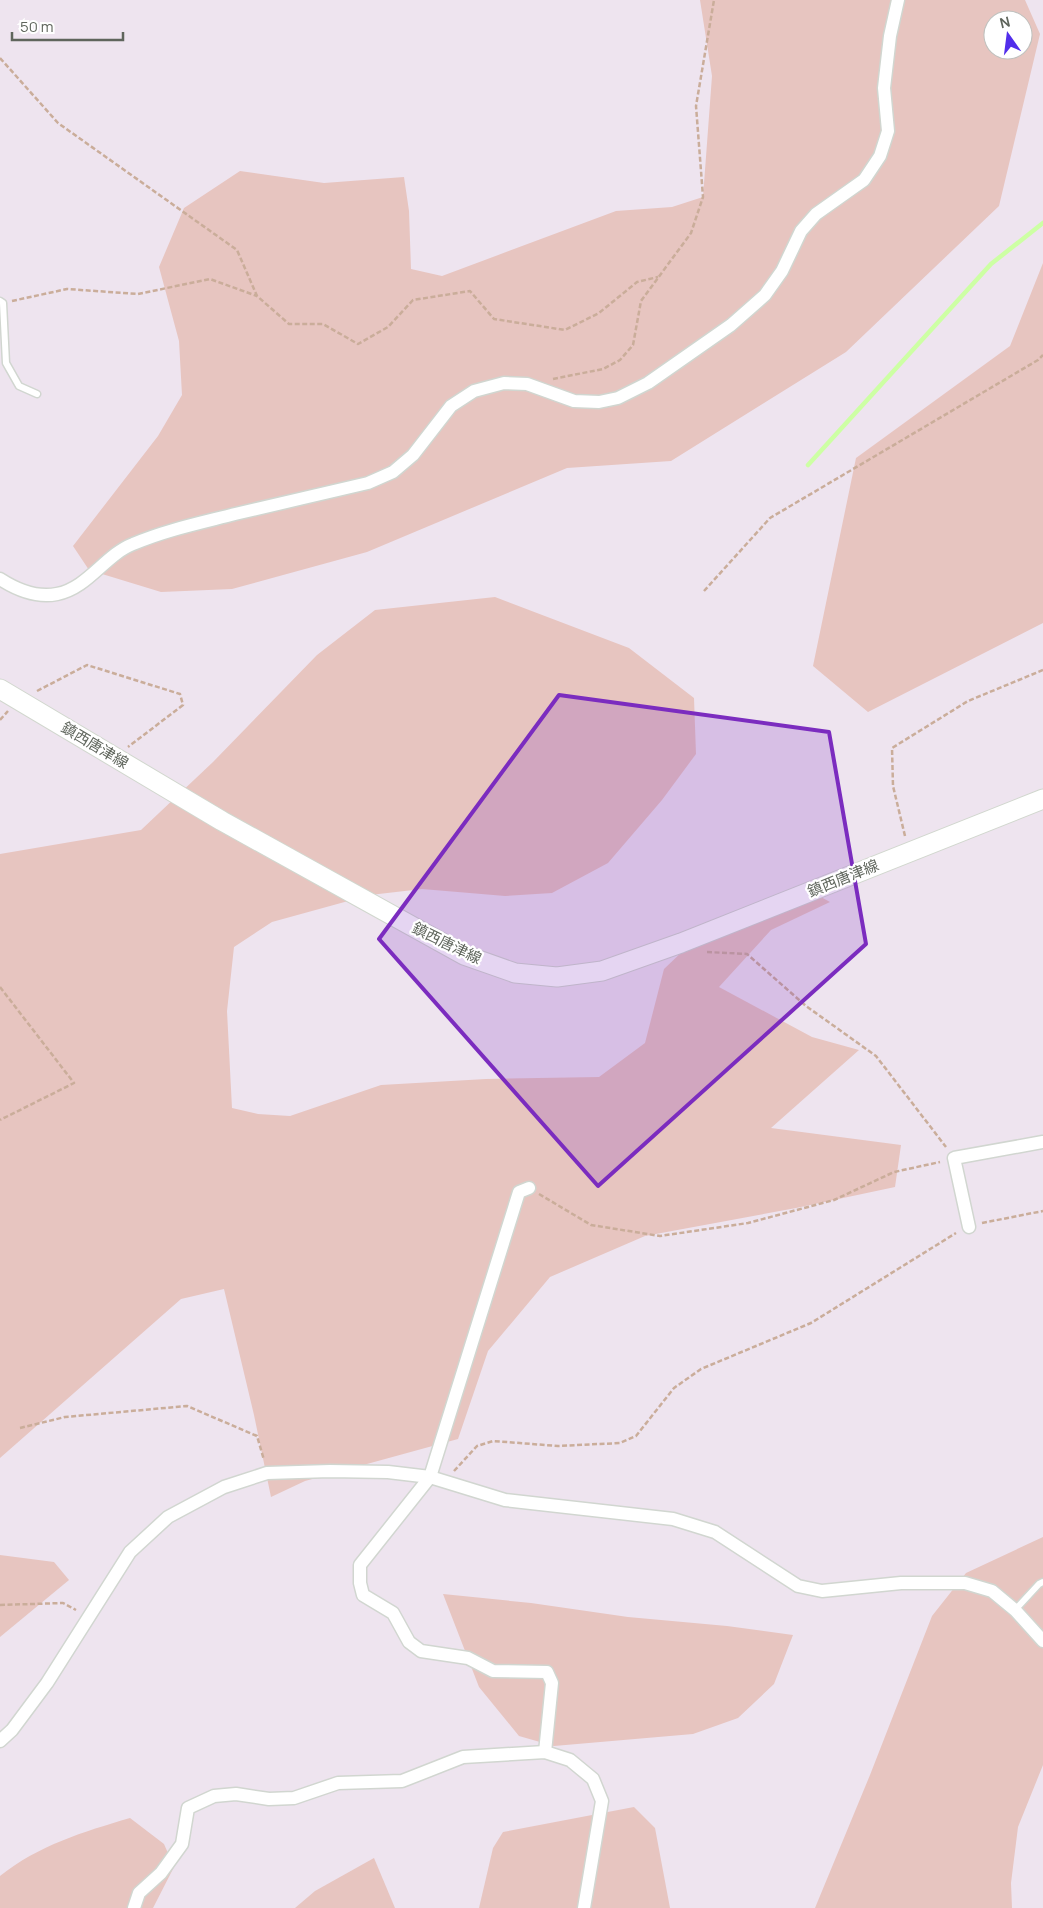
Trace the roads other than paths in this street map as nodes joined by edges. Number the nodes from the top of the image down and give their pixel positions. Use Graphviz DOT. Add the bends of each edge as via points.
graph roads {
  1 [pos="898,0"];
  2 [pos="2,302"];
  3 [pos="37,394"];
  4 [pos="0,579"];
  5 [pos="0,689"];
  6 [pos="1043,799"];
  7 [pos="1043,1142"];
  8 [pos="529,1188"];
  9 [pos="970,1227"];
  10 [pos="430,1477"];
  11 [pos="1043,1582"];
  12 [pos="1016,1610"];
  13 [pos="1043,1641"];
  14 [pos="0,1741"];
  15 [pos="545,1752"];
  16 [pos="134,1908"];
  17 [pos="584,1908"];
  1 -- 4 [label="street" via="884,88 888,131 880,156 864,180 816,214 802,231 782,271 765,295 731,325 648,383 618,398 599,402 574,401 527,384 504,383 474,391 451,406 413,455 393,472 368,483 167,530 130,545 76,587 57,594 15,589"];
  2 -- 3 [label="lane" via="6,363 19,386"];
  5 -- 6 [label="main road, 鎮西唐津線" via="222,821 464,955 515,973 557,977 602,970 681,943"];
  7 -- 9 [label="street" via="954,1158"];
  8 -- 10 [label="street" via="519,1192"];
  10 -- 12 [label="street" via="505,1500 673,1519 715,1532 798,1586 822,1590 901,1583 965,1582 992,1591"];
  10 -- 14 [label="street" via="388,1472 267,1474 224,1487 168,1517 130,1552 47,1683"];
  10 -- 15 [label="street" via="360,1566 363,1595 393,1613 409,1642 422,1651 468,1658 493,1671 547,1672 552,1683"];
  11 -- 12 [label="lane"];
  12 -- 13 [label="street"];
  15 -- 16 [label="street" via="463,1757 402,1781 338,1783 294,1798 269,1799 236,1794 214,1796 188,1808 182,1844 161,1873 139,1893"];
  15 -- 17 [label="street" via="570,1760 593,1779 602,1802"];
}
